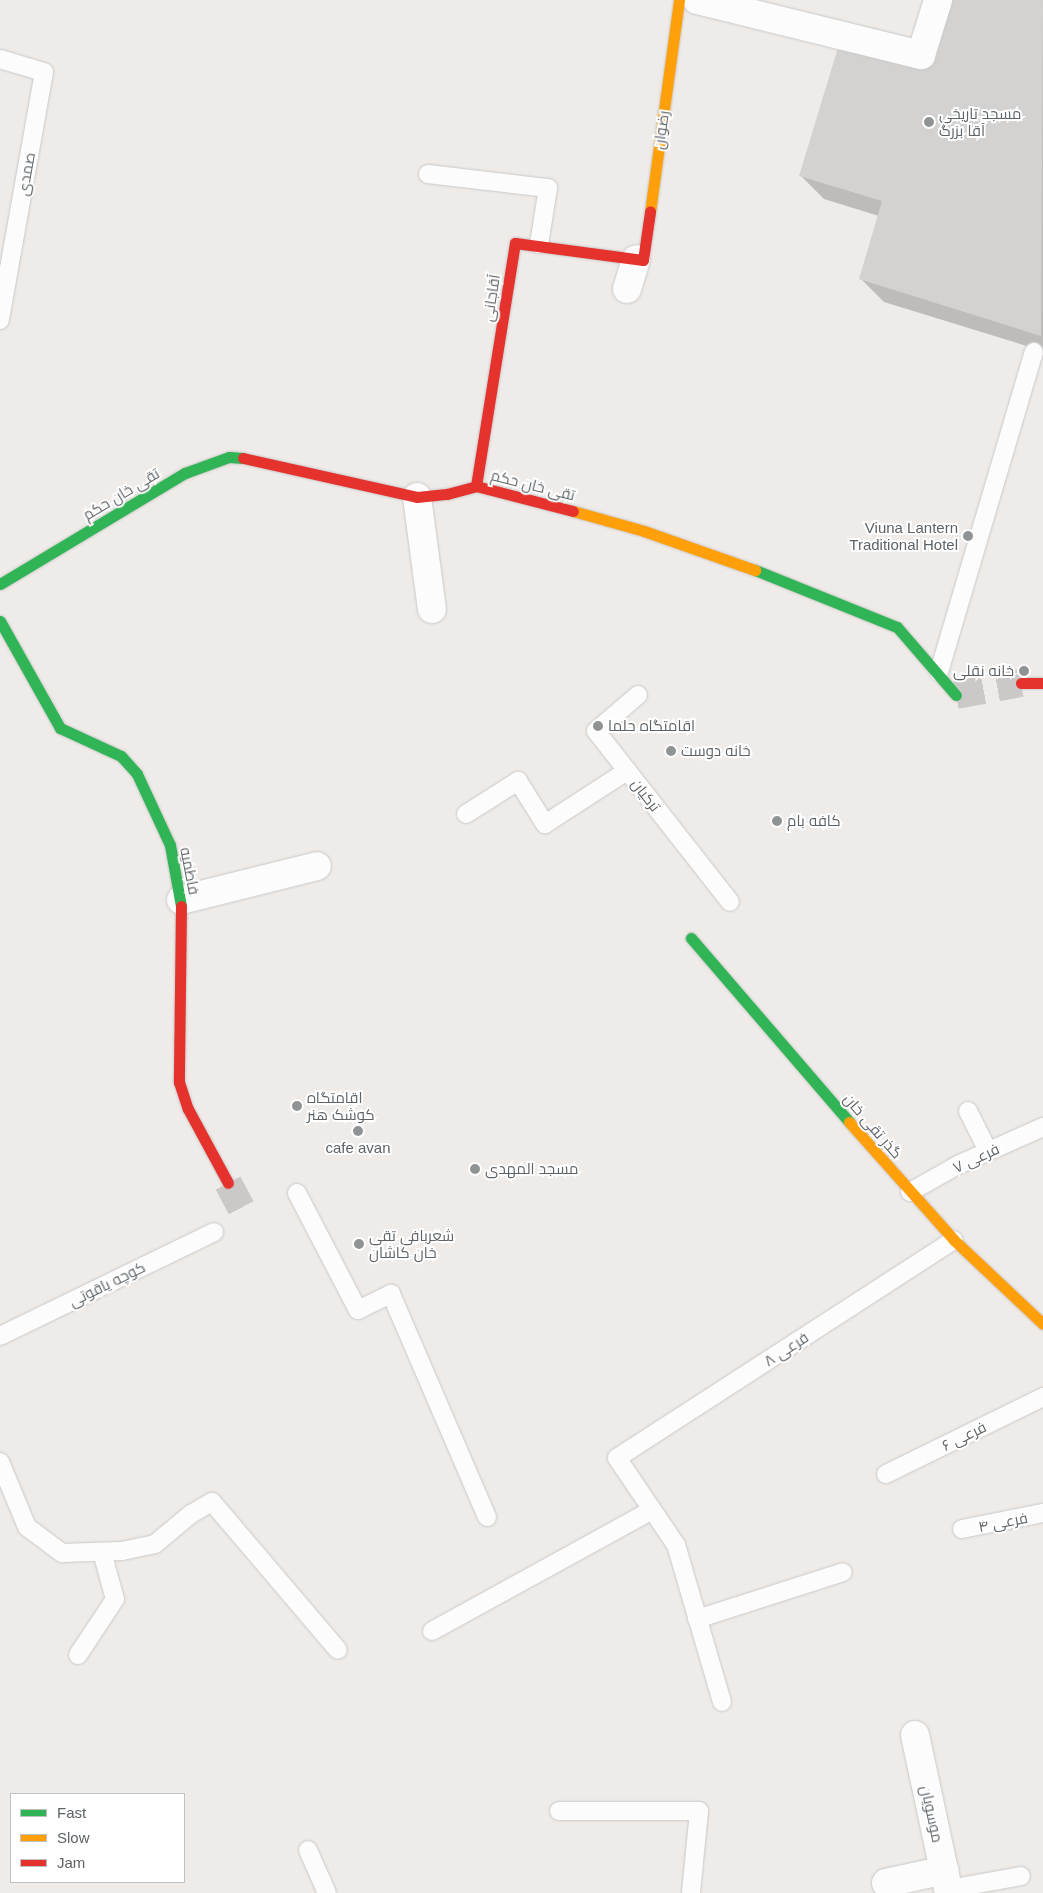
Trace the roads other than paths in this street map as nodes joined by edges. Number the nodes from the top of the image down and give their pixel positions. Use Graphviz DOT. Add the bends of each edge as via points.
graph roads {
  1 [pos="679,0"];
  2 [pos="697,0"];
  3 [pos="938,0"];
  4 [pos="0,59"];
  5 [pos="428,174"];
  6 [pos="539,244"];
  7 [pos="640,260"];
  8 [pos="628,289"];
  9 [pos="0,320"];
  10 [pos="1034,352"];
  11 [pos="476,486"];
  12 [pos="417,497"];
  13 [pos="0,584"];
  14 [pos="432,609"];
  15 [pos="0,621"];
  16 [pos="940,672"];
  17 [pos="1021,683"];
  18 [pos="1043,683"];
  19 [pos="956,695"];
  20 [pos="638,696"];
  21 [pos="627,771"];
  22 [pos="466,814"];
  23 [pos="317,866"];
  24 [pos="181,900"];
  25 [pos="730,902"];
  26 [pos="691,938"];
  27 [pos="968,1112"];
  28 [pos="1043,1127"];
  29 [pos="988,1151"];
  30 [pos="228,1184"];
  31 [pos="910,1192"];
  32 [pos="297,1193"];
  33 [pos="214,1232"];
  34 [pos="954,1240"];
  35 [pos="1043,1324"];
  36 [pos="2,1329"];
  37 [pos="1043,1397"];
  38 [pos="0,1462"];
  39 [pos="886,1474"];
  40 [pos="652,1510"];
  41 [pos="1043,1513"];
  42 [pos="487,1517"];
  43 [pos="962,1529"];
  44 [pos="102,1552"];
  45 [pos="843,1572"];
  46 [pos="697,1619"];
  47 [pos="432,1631"];
  48 [pos="338,1650"];
  49 [pos="78,1655"];
  50 [pos="722,1702"];
  51 [pos="915,1735"];
  52 [pos="559,1812"];
  53 [pos="308,1850"];
  54 [pos="1021,1876"];
  55 [pos="886,1883"];
  56 [pos="947,1884"];
  57 [pos="327,1893"];
  58 [pos="691,1893"];
  1 -- 7 [label="street, رضوان"];
  2 -- 3 [label="street" via="921,55"];
  4 -- 9 [label="lane, صمدی" via="44,72"];
  5 -- 6 [label="lane" via="548,188"];
  6 -- 7 [label="street, آقاجانی"];
  6 -- 11 [label="street, آقاجانی" via="515,243"];
  7 -- 8 [label="street"];
  10 -- 16 [label="lane"];
  11 -- 12 [label="street, تقی خان حکم" via="447,494"];
  11 -- 16 [label="street, تقی خان حکم" via="644,531 844,605 897,627"];
  12 -- 13 [label="street, تقی خان حکم" via="362,487 252,458 229,458 185,473"];
  12 -- 14 [label="street"];
  15 -- 24 [label="street, فاطمیه" via="60,728 121,756 137,774 170,845"];
  16 -- 19 [label="street, تقی خان حکم"];
  17 -- 18 [label="street"];
  20 -- 21 [label="lane, ترکیان" via="596,731"];
  21 -- 22 [label="lane" via="545,824 518,781"];
  21 -- 25 [label="lane, ترکیان"];
  23 -- 24 [label="street"];
  24 -- 30 [label="street, فاطمیه" via="179,1082 188,1109"];
  26 -- 31 [label="street, گذر تقی خان"];
  27 -- 29 [label="lane"];
  28 -- 29 [label="lane, فرعی ۷"];
  29 -- 31 [label="lane, فرعی ۷"];
  31 -- 34 [label="street, گذر تقی خان"];
  32 -- 42 [label="lane" via="358,1310 391,1294"];
  33 -- 36 [label="lane, کوچه یاقوتی"];
  34 -- 35 [label="street, گذر تقی خان"];
  34 -- 40 [label="lane, فرعی ۸" via="617,1458"];
  37 -- 39 [label="lane, فرعی ۶"];
  38 -- 44 [label="lane" via="27,1527 62,1553"];
  40 -- 46 [label="lane" via="676,1545"];
  40 -- 47 [label="lane"];
  41 -- 43 [label="lane, فرعی ۴"];
  44 -- 48 [label="lane" via="154,1544 191,1514 212,1502"];
  44 -- 49 [label="lane" via="115,1599"];
  45 -- 46 [label="lane"];
  46 -- 50 [label="lane"];
  51 -- 56 [label="street, موسویان"];
  52 -- 58 [label="lane" via="699,1811"];
  53 -- 57 [label="lane"];
  54 -- 56 [label="lane"];
  55 -- 56 [label="street"];
}
